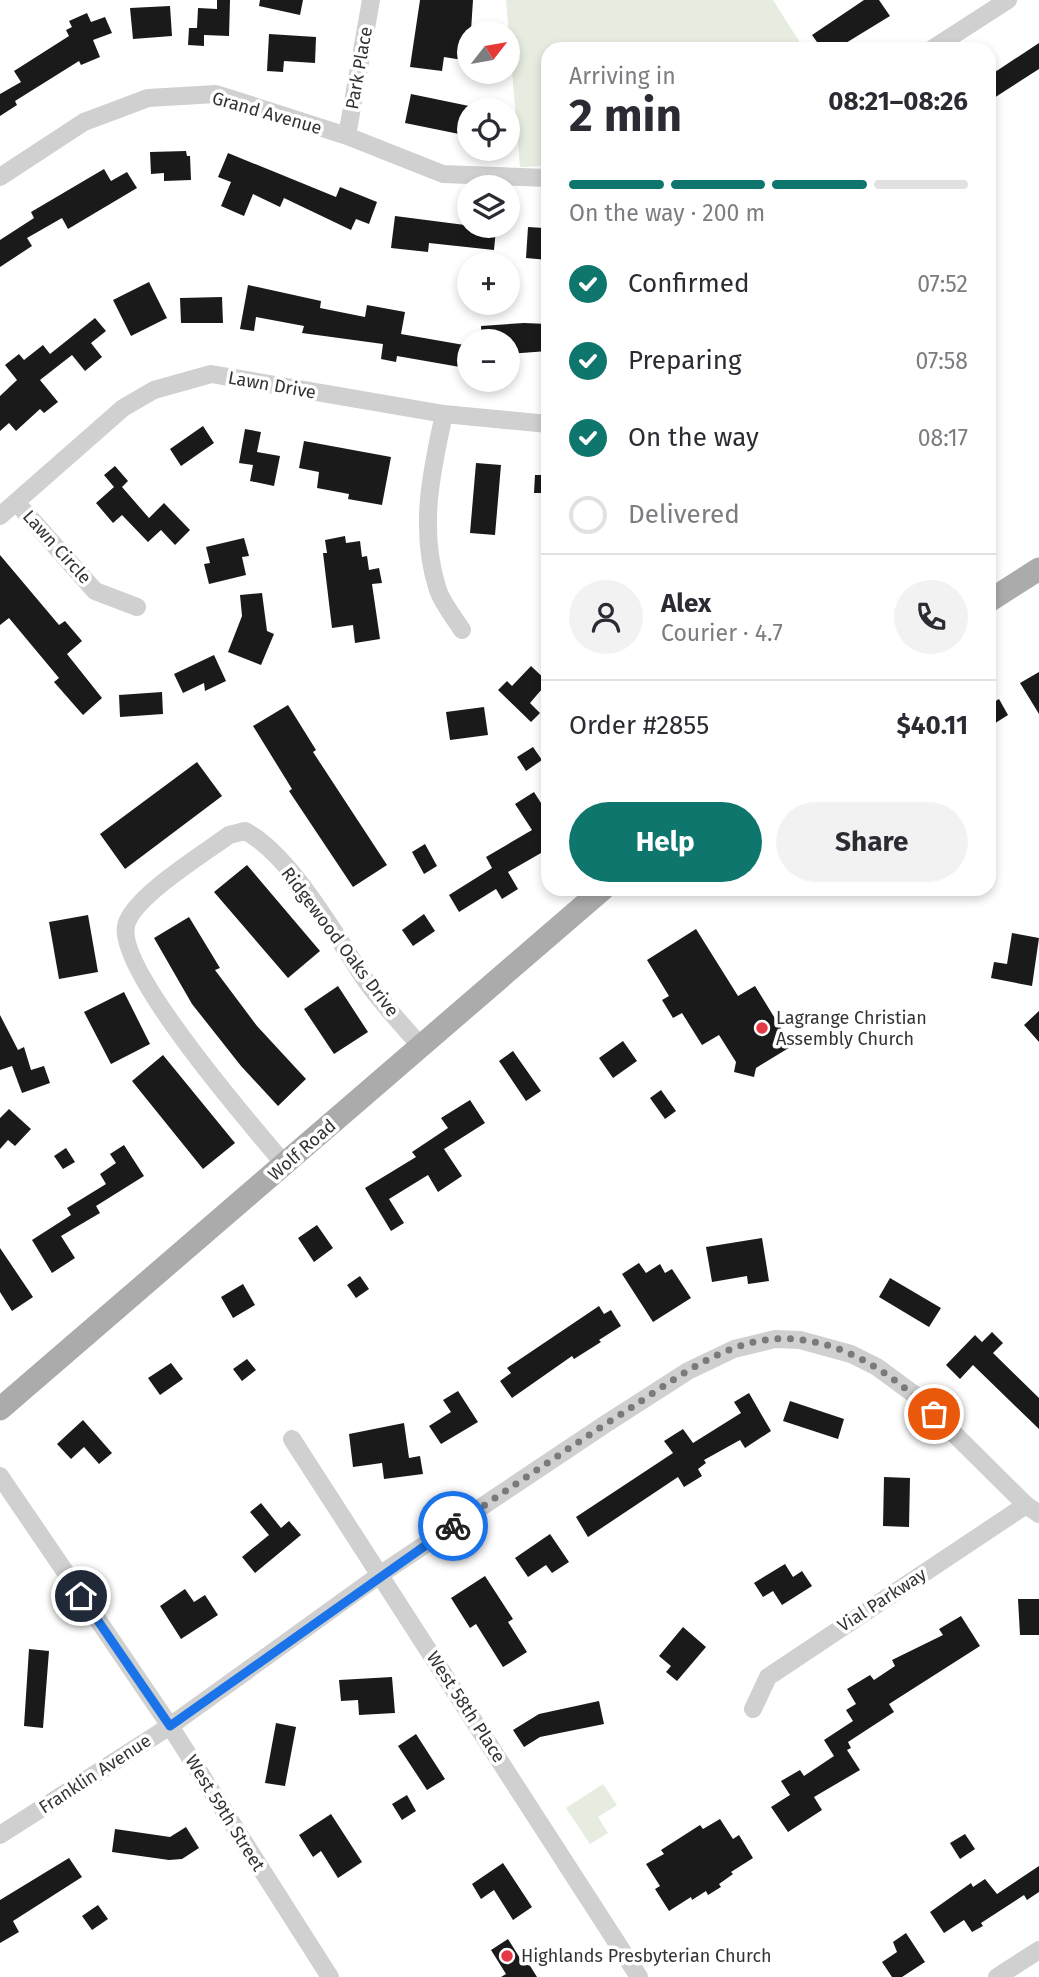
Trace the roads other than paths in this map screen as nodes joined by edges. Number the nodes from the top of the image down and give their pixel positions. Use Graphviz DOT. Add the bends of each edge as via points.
graph roads {
  1 [pos="371,0"];
  2 [pos="1008,0"];
  3 [pos="943,42"];
  4 [pos="347,136"];
  5 [pos="0,177"];
  6 [pos="541,178"];
  7 [pos="444,414"];
  8 [pos="541,423"];
  9 [pos="16,502"];
  10 [pos="0,516"];
  11 [pos="1039,569"];
  12 [pos="996,597"];
  13 [pos="137,607"];
  14 [pos="462,630"];
  15 [pos="595,896"];
  16 [pos="421,1046"];
  17 [pos="285,1165"];
  18 [pos="0,1409"];
  19 [pos="292,1438"];
  20 [pos="0,1476"];
  21 [pos="1033,1510"];
  22 [pos="381,1574"];
  23 [pos="753,1709"];
  24 [pos="170,1726"];
  25 [pos="0,1835"];
  26 [pos="1039,1950"];
  27 [pos="330,1977"];
  28 [pos="639,1977"];
  29 [pos="997,1977"];
  1 -- 4 [label="street, Park Place"];
  2 -- 3 [label="street"];
  4 -- 5 [label="street, Grand Avenue" via="216,94 148,97 84,122"];
  4 -- 6 [label="street, Grand Avenue" via="443,174"];
  7 -- 8 [label="street, Lawn Drive"];
  7 -- 9 [label="street, Lawn Drive" via="211,374 155,390 123,408"];
  7 -- 14 [label="street" via="427,492 428,540 437,590"];
  9 -- 10 [label="street, Lawn Drive"];
  9 -- 13 [label="street, Lawn Circle" via="95,591"];
  11 -- 12 [label="main road"];
  15 -- 16 [label="main road, Wolf Road"];
  16 -- 17 [label="main road, Wolf Road"];
  16 -- 17 [label="street, Ridgewood Oaks Drive" via="367,983 330,923 261,839 245,831 229,835 136,906 126,926 127,945 176,1032"];
  17 -- 18 [label="main road, Wolf Road"];
  19 -- 22 [label="street, West 58th Place"];
  20 -- 24 [label="street, West 59th Street"];
  21 -- 22 [label="street, Franklin Avenue" via="915,1395 877,1367 821,1344 775,1339 734,1349 688,1371"];
  21 -- 23 [label="street, Vial Parkway" via="768,1677"];
  22 -- 24 [label="street, Franklin Avenue"];
  22 -- 28 [label="street, West 58th Place"];
  24 -- 25 [label="street, Franklin Avenue"];
  24 -- 27 [label="street, West 59th Street"];
  26 -- 29 [label="street"];
}
